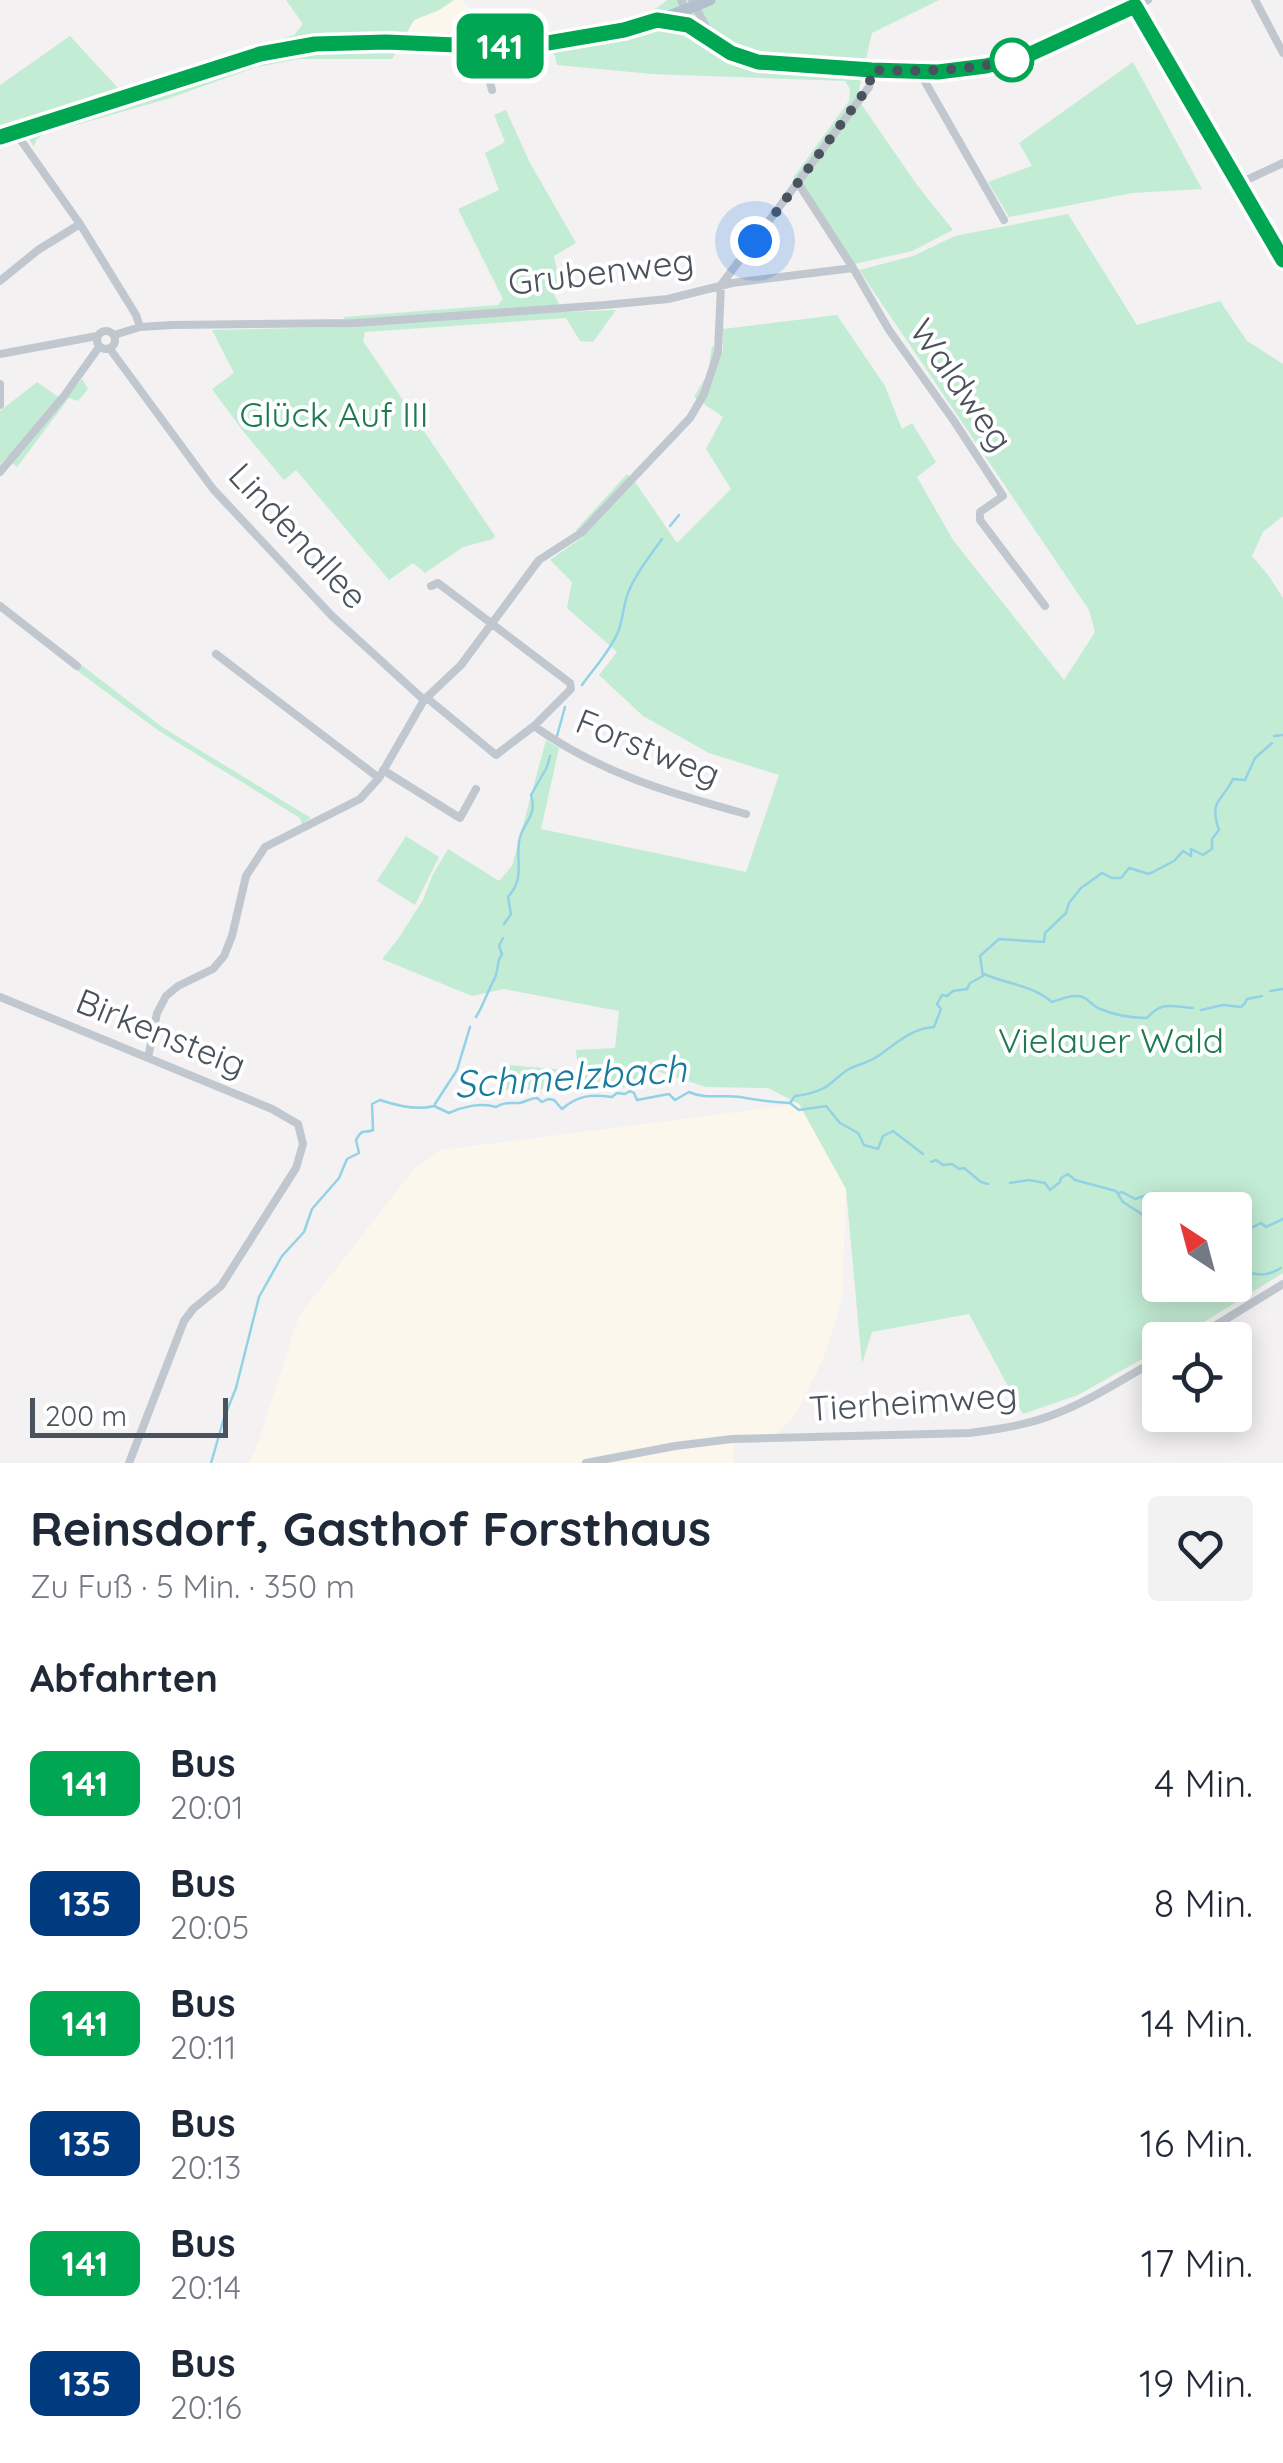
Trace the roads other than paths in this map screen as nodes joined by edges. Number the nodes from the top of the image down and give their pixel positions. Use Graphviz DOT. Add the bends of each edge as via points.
graph roads {
  1 [pos="710,0"];
  2 [pos="1148,0"];
  3 [pos="1254,0"];
  4 [pos="1133,3"];
  5 [pos="688,4"];
  6 [pos="657,20"];
  7 [pos="694,29"];
  8 [pos="1278,34"];
  9 [pos="480,46"];
  10 [pos="716,46"];
  11 [pos="1283,53"];
  12 [pos="872,70"];
  13 [pos="924,72"];
  14 [pos="492,90"];
  15 [pos="16,132"];
  16 [pos="0,138"];
  17 [pos="1283,163"];
  18 [pos="1240,183"];
  19 [pos="798,184"];
  20 [pos="1004,220"];
  21 [pos="80,224"];
  22 [pos="1283,260"];
  23 [pos="853,268"];
  24 [pos="0,280"];
  25 [pos="721,284"];
  26 [pos="140,327"];
  27 [pos="114,335"];
  28 [pos="98,336"];
  29 [pos="99,347"];
  30 [pos="110,348"];
  31 [pos="0,354"];
  32 [pos="0,384"];
  33 [pos="0,405"];
  34 [pos="0,472"];
  35 [pos="430,586"];
  36 [pos="0,606"];
  37 [pos="1046,606"];
  38 [pos="491,623"];
  39 [pos="216,654"];
  40 [pos="77,666"];
  41 [pos="425,699"];
  42 [pos="534,726"];
  43 [pos="496,755"];
  44 [pos="381,774"];
  45 [pos="476,789"];
  46 [pos="746,814"];
  47 [pos="0,996"];
  48 [pos="148,1058"];
  49 [pos="1283,1284"];
  50 [pos="1221,1322"];
  51 [pos="1142,1368"];
  52 [pos="129,1463"];
  53 [pos="586,1463"];
  1 -- 5 [label="main road"];
  2 -- 4 [label="street"];
  3 -- 8 [label="street"];
  4 -- 13 [label="street" via="1012,60"];
  4 -- 18 [label="street"];
  5 -- 6 [label="main road"];
  5 -- 7 [label="street"];
  5 -- 10 [label="street"];
  6 -- 7 [label="street"];
  6 -- 9 [label="main road" via="542,44"];
  7 -- 10 [label="street"];
  8 -- 11 [label="street"];
  9 -- 14 [label="street"];
  9 -- 15 [label="main road" via="301,46"];
  10 -- 12 [label="street" via="758,62"];
  12 -- 13 [label="street"];
  12 -- 19 [label="street" via="869,86"];
  13 -- 20 [label="street"];
  15 -- 16 [label="main road"];
  15 -- 21 [label="street"];
  17 -- 18 [label="street"];
  18 -- 22 [label="street"];
  19 -- 23 [label="street, Waldweg"];
  19 -- 25 [label="street"];
  21 -- 24 [label="street"];
  21 -- 26 [label="street"];
  23 -- 25 [label="street, Grubenweg"];
  23 -- 37 [label="street, Waldweg" via="1003,496 980,512 980,520"];
  25 -- 26 [label="street, Grubenweg" via="668,299 356,323"];
  25 -- 38 [label="street" via="718,352 690,418 582,534 539,560"];
  26 -- 27 [label="street, Grubenweg"];
  27 -- 28 [label="street"];
  27 -- 30 [label="street"];
  28 -- 29 [label="street"];
  28 -- 31 [label="street"];
  29 -- 30 [label="street"];
  29 -- 34 [label="street"];
  30 -- 41 [label="street, Lindenallee" via="213,488 332,616"];
  32 -- 33 [label="street"];
  35 -- 38 [label="street" via="438,583"];
  36 -- 40 [label="street"];
  38 -- 41 [label="street"];
  38 -- 42 [label="street, Forstweg" via="570,683"];
  39 -- 44 [label="street"];
  41 -- 43 [label="street, Lindenallee"];
  41 -- 44 [label="street"];
  42 -- 43 [label="street, Forstweg"];
  42 -- 46 [label="street, Forstweg" via="613,772"];
  44 -- 45 [label="street" via="460,818"];
  44 -- 48 [label="street" via="360,799 265,847 246,876 224,956 166,996"];
  47 -- 48 [label="street, Birkensteig"];
  48 -- 52 [label="street, Birkensteig" via="272,1109 298,1124 302,1144 296,1168 220,1286 184,1321"];
  49 -- 50 [label="street"];
  51 -- 53 [label="street, Tierheimweg" via="1075,1406 1001,1428 732,1439"];
}
